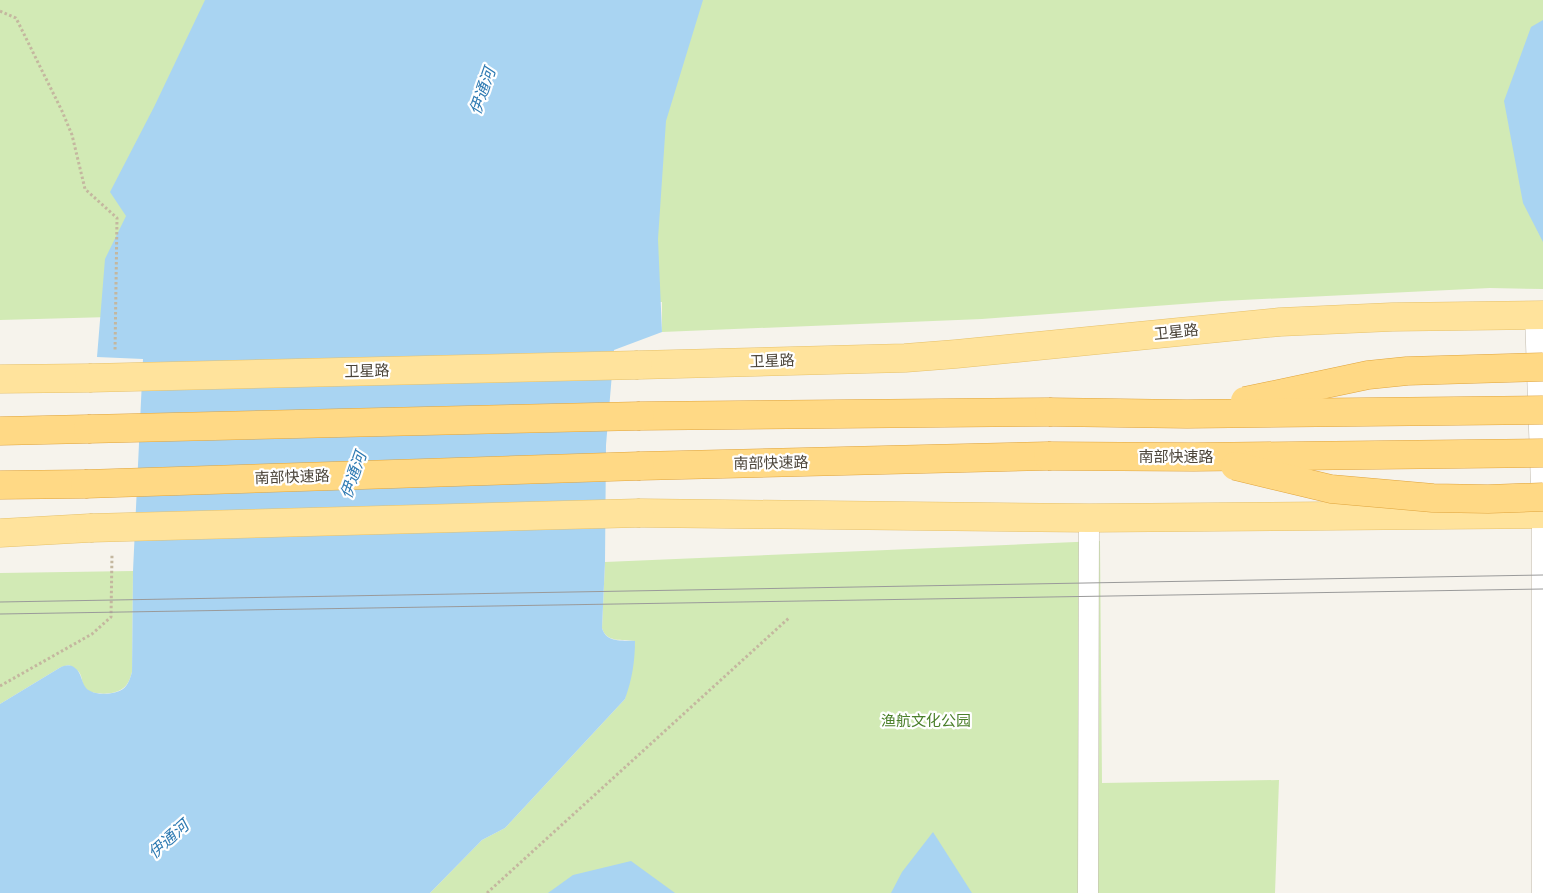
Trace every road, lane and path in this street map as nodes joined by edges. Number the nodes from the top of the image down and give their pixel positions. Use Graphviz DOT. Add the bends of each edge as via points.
graph roads {
  1 [pos="0,12"];
  2 [pos="16,18"];
  3 [pos="1539,315"];
  4 [pos="1543,367"];
  5 [pos="0,379"];
  6 [pos="1543,410"];
  7 [pos="1187,414"];
  8 [pos="0,431"];
  9 [pos="1543,453"];
  10 [pos="1194,457"];
  11 [pos="0,486"];
  12 [pos="1543,508"];
  13 [pos="1089,518"];
  14 [pos="0,534"];
  15 [pos="790,617"];
  16 [pos="487,893"];
  17 [pos="1088,893"];
  18 [pos="1542,893"];
  1 -- 2 [label="path"];
  3 -- 5 [label="main road, 卫星路, bridge" via="1280,322 905,358"];
  3 -- 12 [label="street"];
  4 -- 7 [label="highway, bridge" via="1368,375"];
  6 -- 7 [label="highway, bridge"];
  7 -- 8 [label="highway, bridge" via="1049,412 640,416"];
  9 -- 10 [label="highway, 南部快速路, bridge"];
  10 -- 11 [label="highway, 南部快速路, bridge" via="1048,456"];
  10 -- 12 [label="highway, bridge" via="1331,489"];
  12 -- 13 [label="main road"];
  12 -- 18 [label="street"];
  13 -- 14 [label="main road, bridge" via="640,513 90,528"];
  13 -- 17 [label="street"];
  15 -- 16 [label="path"];
}
